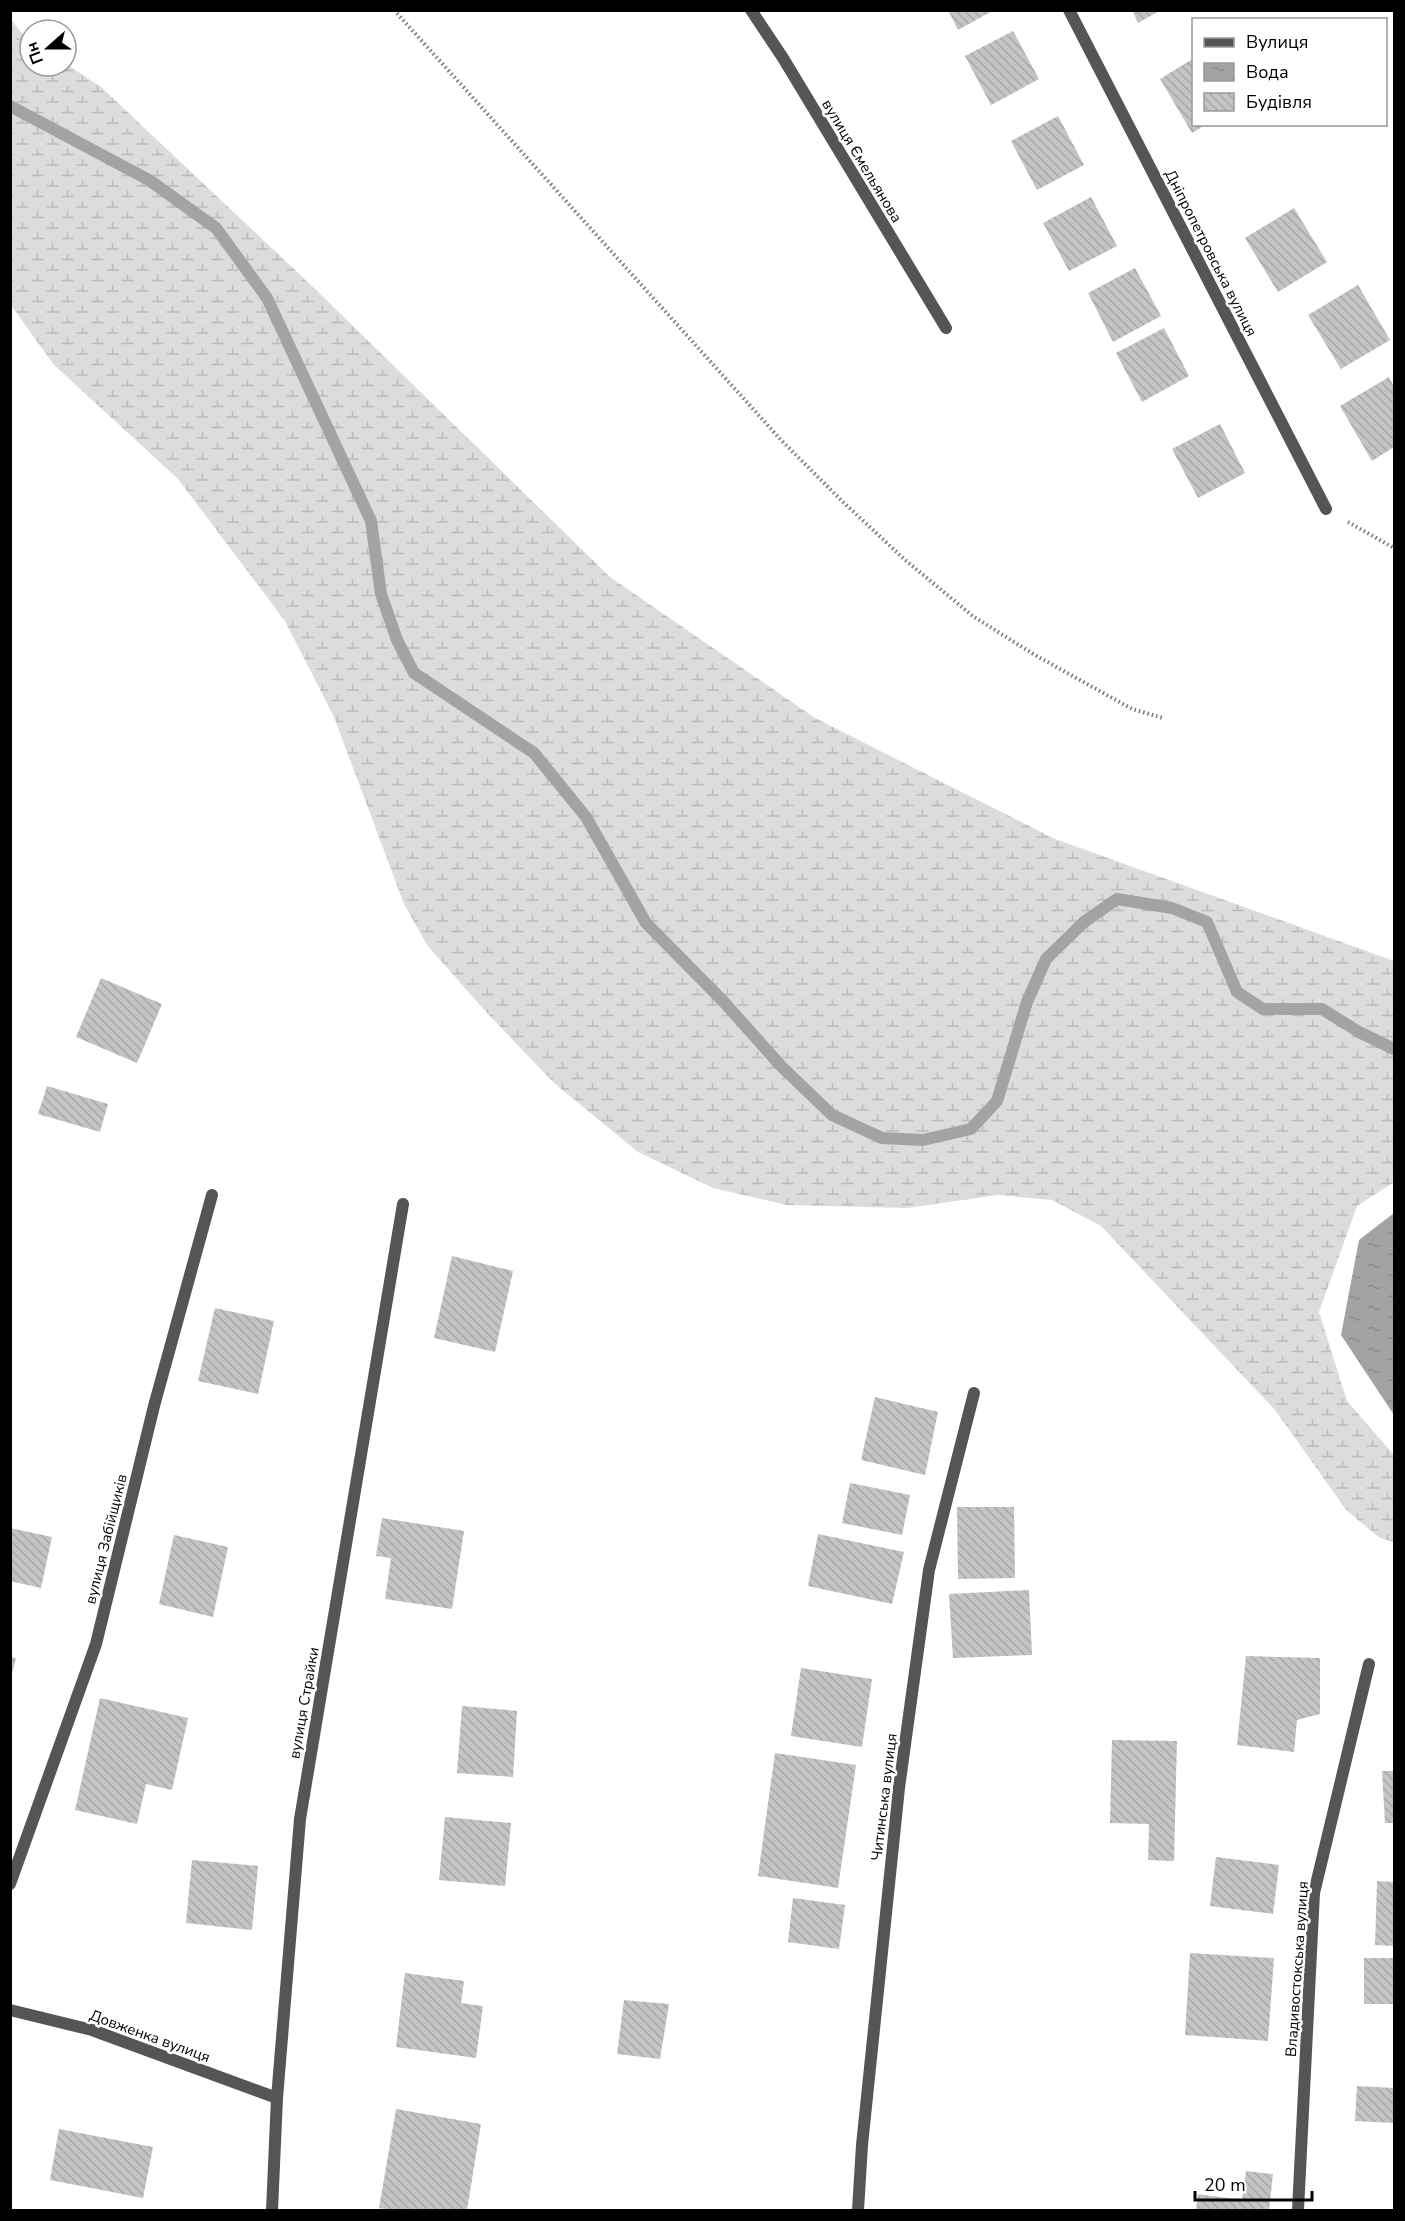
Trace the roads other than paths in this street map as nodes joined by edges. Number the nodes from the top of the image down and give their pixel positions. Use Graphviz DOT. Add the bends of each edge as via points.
graph roads {
  1 [pos="751,10"];
  2 [pos="1069,10"];
  3 [pos="946,328"];
  4 [pos="1326,509"];
  5 [pos="212,1195"];
  6 [pos="403,1204"];
  7 [pos="974,1393"];
  8 [pos="1369,1664"];
  9 [pos="10,1884"];
  10 [pos="10,2010"];
  11 [pos="278,2098"];
  12 [pos="272,2211"];
  13 [pos="858,2211"];
  14 [pos="1298,2211"];
  1 -- 3 [label="street, вулиця Ємельянова"];
  2 -- 4 [label="street, Дніпропетровська вулиця"];
  5 -- 9 [label="street, вулиця Забійщиків" via="154,1406 96,1644"];
  6 -- 11 [label="street, вулиця Страйки" via="300,1819"];
  7 -- 13 [label="street, Читинська вулиця" via="927,1581 899,1788"];
  8 -- 14 [label="street, Владивостокська вулиця" via="1314,1893"];
  10 -- 11 [label="street, Довженка вулиця" via="93,2030"];
  11 -- 12 [label="street, вулиця Страйки"];
}
